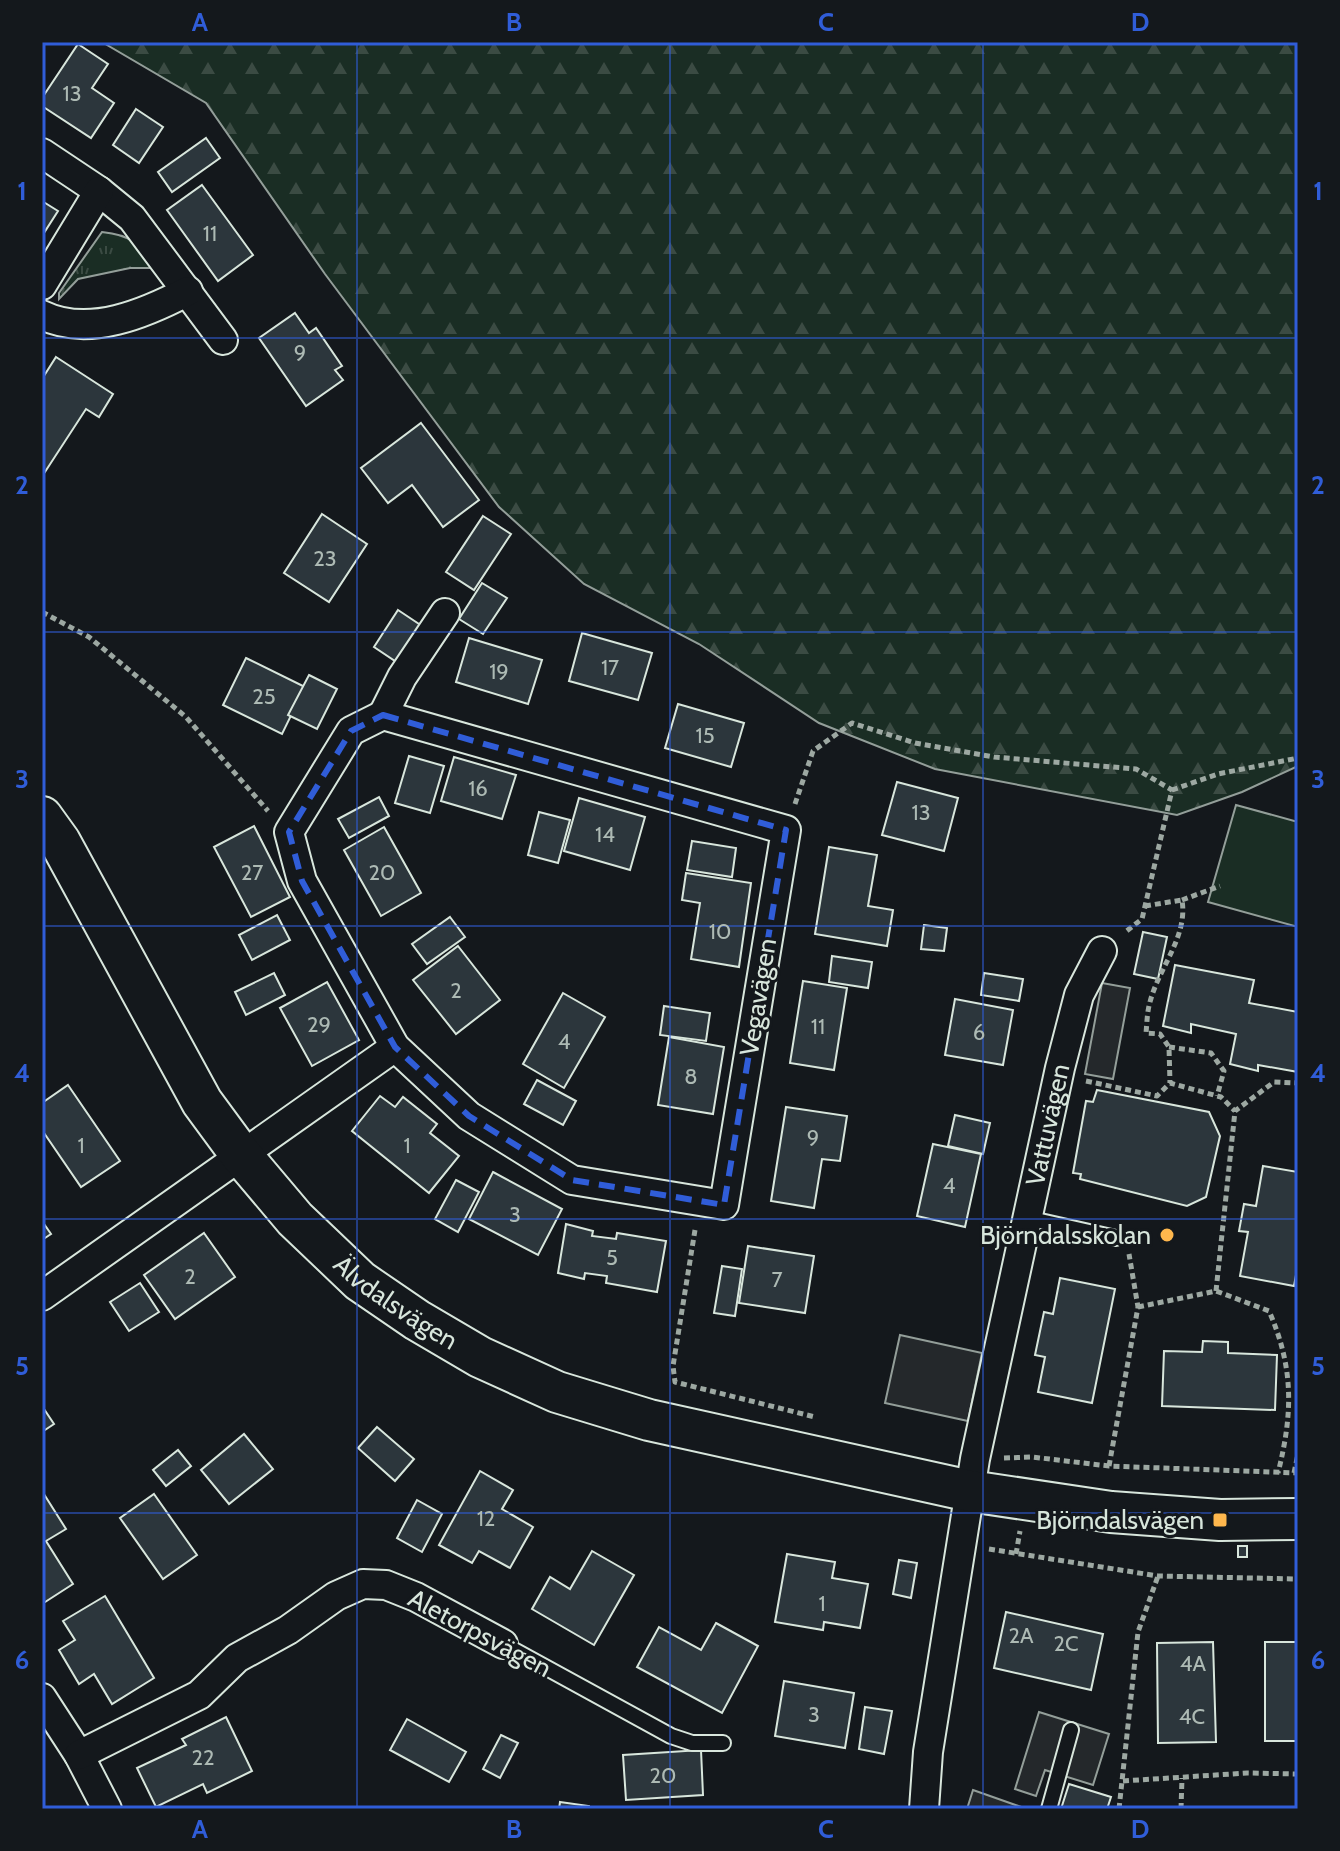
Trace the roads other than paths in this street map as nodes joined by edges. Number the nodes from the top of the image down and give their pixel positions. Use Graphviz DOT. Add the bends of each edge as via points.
graph roads {
  1 [pos="42,153"];
  2 [pos="99,191"];
  3 [pos="42,285"];
  4 [pos="188,291"];
  5 [pos="42,315"];
  6 [pos="223,340"];
  7 [pos="445,613"];
  8 [pos="383,715"];
  9 [pos="42,817"];
  10 [pos="1102,951"];
  11 [pos="395,1047"];
  12 [pos="241,1155"];
  13 [pos="1027,1218"];
  14 [pos="1116,1238"];
  15 [pos="42,1296"];
  16 [pos="973,1475"];
  17 [pos="1298,1519"];
  18 [pos="503,1644"];
  19 [pos="42,1698"];
  20 [pos="1071,1730"];
  21 [pos="723,1743"];
  22 [pos="79,1755"];
  23 [pos="107,1809"];
  24 [pos="924,1809"];
  25 [pos="1049,1809"];
  1 -- 2 [label="street"];
  2 -- 3 [label="street"];
  2 -- 4 [label="street" via="132,218"];
  4 -- 5 [label="street" via="147,312 93,323"];
  4 -- 6 [label="street"];
  7 -- 8 [label="street"];
  8 -- 11 [label="street" via="351,731 289,832 302,881"];
  8 -- 11 [label="street, Vegavägen" via="786,830 724,1205 572,1180 469,1116"];
  9 -- 12 [label="street, Älvdalsvägen" via="202,1102"];
  10 -- 13 [label="street, Vattuvägen" via="1079,995"];
  11 -- 12 [label="street"];
  12 -- 15 [label="street"];
  12 -- 16 [label="street, Älvdalsvägen" via="295,1219 360,1281 480,1357 557,1392 649,1420"];
  13 -- 14 [label="lane"];
  13 -- 16 [label="street, Vattuvägen"];
  16 -- 17 [label="street" via="1111,1512"];
  16 -- 24 [label="street" via="928,1752"];
  18 -- 21 [label="lane, Aletorpsvägen" via="671,1736 692,1743"];
  18 -- 22 [label="street, Aletorpsvägen" via="416,1597 386,1585 363,1584 237,1658 199,1695"];
  19 -- 22 [label="street"];
  20 -- 25 [label="lane"];
  22 -- 23 [label="street"];
}
